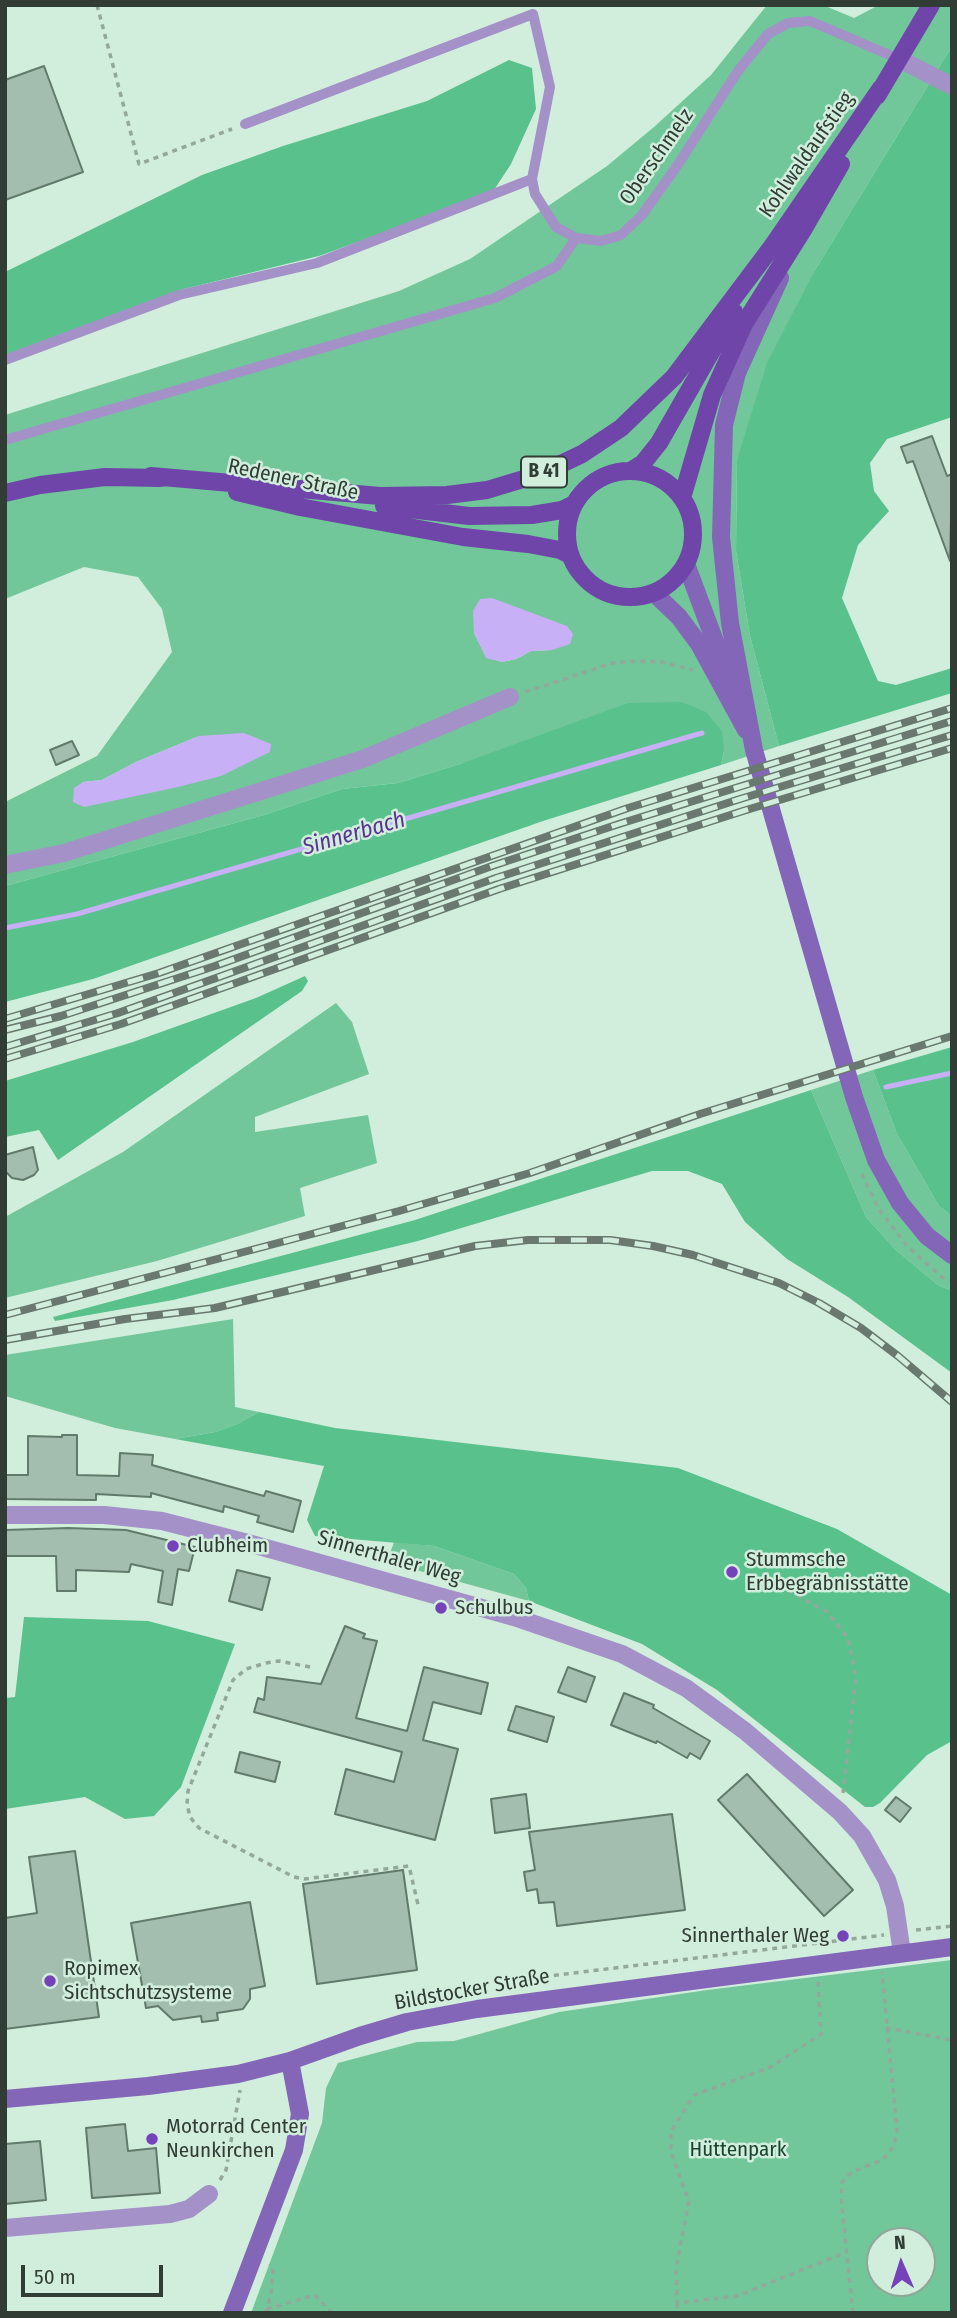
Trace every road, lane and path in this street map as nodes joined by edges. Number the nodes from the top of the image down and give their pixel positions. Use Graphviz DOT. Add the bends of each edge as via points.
graph roads {
  1 [pos="97,5"];
  2 [pos="931,5"];
  3 [pos="899,59"];
  4 [pos="952,86"];
  5 [pos="881,88"];
  6 [pos="245,124"];
  7 [pos="532,179"];
  8 [pos="803,230"];
  9 [pos="576,238"];
  10 [pos="771,248"];
  11 [pos="5,360"];
  12 [pos="5,440"];
  13 [pos="632,470"];
  14 [pos="151,476"];
  15 [pos="225,481"];
  16 [pos="5,493"];
  17 [pos="682,498"];
  18 [pos="572,505"];
  19 [pos="570,555"];
  20 [pos="686,564"];
  21 [pos="654,593"];
  22 [pos="699,673"];
  23 [pos="510,697"];
  24 [pos="739,714"];
  25 [pos="754,750"];
  26 [pos="5,865"];
  27 [pos="952,1255"];
  28 [pos="5,1515"];
  29 [pos="762,1576"];
  30 [pos="310,1667"];
  31 [pos="841,1812"];
  32 [pos="419,1909"];
  33 [pos="952,1947"];
  34 [pos="902,1954"];
  35 [pos="880,1956"];
  36 [pos="818,1964"];
  37 [pos="886,2028"];
  38 [pos="952,2040"];
  39 [pos="290,2061"];
  40 [pos="238,2074"];
  41 [pos="5,2099"];
  42 [pos="209,2194"];
  43 [pos="5,2228"];
  44 [pos="258,2244"];
  45 [pos="847,2252"];
  46 [pos="677,2303"];
  47 [pos="266,2311"];
  48 [pos="232,2313"];
  49 [pos="332,2313"];
  50 [pos="677,2313"];
  51 [pos="853,2313"];
  1 -- 6 [label="path" via="139,164"];
  2 -- 3 [label="main road, Kohlwaldaufstieg / B 41"];
  3 -- 4 [label="street"];
  3 -- 5 [label="main road, Kohlwaldaufstieg / B 41"];
  3 -- 9 [label="lane, Oberschmelz" via="810,21 788,23 768,34 642,215 621,235 601,241"];
  5 -- 8 [label="main road, Kohlwaldaufstieg / B 41"];
  5 -- 10 [label="main road, Kohlwaldaufstieg / B 41"];
  6 -- 7 [label="lane" via="533,14 550,87"];
  7 -- 9 [label="lane" via="535,194 556,227"];
  7 -- 11 [label="lane" via="317,263 179,295"];
  8 -- 17 [label="main road, B 41" via="744,324 717,383"];
  8 -- 25 [label="main road, B 41" via="737,373 724,425 721,537 730,623"];
  9 -- 12 [label="lane" via="557,266 495,298"];
  10 -- 13 [label="main road, B 41" via="659,443"];
  10 -- 15 [label="main road, B 41" via="674,377 621,428 540,474 487,490 434,496 380,496"];
  13 -- 17 [label="main road" via="654,475"];
  13 -- 18 [label="main road, B 41" via="593,482"];
  14 -- 15 [label="main road, B 41"];
  14 -- 16 [label="main road, Redener Straße / B 41" via="105,477"];
  14 -- 19 [label="main road, Redener Straße / B 41"];
  15 -- 18 [label="main road" via="469,516 533,515"];
  17 -- 20 [label="main road" via="694,532"];
  18 -- 19 [label="main road, B 41" via="566,534"];
  19 -- 21 [label="main road" via="576,569 608,594 626,598"];
  20 -- 21 [label="main road" via="672,582"];
  20 -- 24 [label="main road"];
  21 -- 24 [label="main road" via="699,644"];
  22 -- 23 [label="path" via="660,662 612,663"];
  23 -- 26 [label="street" via="363,759 64,853"];
  24 -- 25 [label="main road"];
  25 -- 27 [label="main road" via="854,1097 877,1160 900,1203 927,1236"];
  28 -- 31 [label="street, Sinnerthaler Weg" via="104,1515 162,1521 560,1632 621,1654 686,1688"];
  29 -- 31 [label="path" via="827,1612 848,1637 856,1677"];
  30 -- 32 [label="path" via="266,1663 246,1669 233,1680 188,1791 190,1817 200,1828 294,1877 409,1866"];
  31 -- 34 [label="street, Sinnerthaler Weg" via="862,1836 887,1880"];
  33 -- 34 [label="main road, Bildstocker Straße"];
  34 -- 35 [label="main road, Bildstocker Straße"];
  35 -- 36 [label="main road, Bildstocker Straße"];
  35 -- 37 [label="path"];
  36 -- 39 [label="main road, Bildstocker Straße" via="477,2009 407,2022"];
  36 -- 46 [label="path" via="821,2034 771,2067 694,2095 671,2131 671,2152 689,2201 676,2268"];
  37 -- 38 [label="path"];
  37 -- 45 [label="path" via="897,2130 894,2146 882,2160 852,2172 842,2182"];
  39 -- 40 [label="main road, Bildstocker Straße"];
  39 -- 44 [label="main road" via="299,2114 294,2150"];
  40 -- 41 [label="main road, Bildstocker Straße"];
  40 -- 42 [label="path" via="240,2093 226,2170"];
  42 -- 43 [label="street" via="189,2209 170,2214"];
  44 -- 47 [label="path" via="273,2271"];
  44 -- 48 [label="main road"];
  45 -- 46 [label="path" via="737,2296"];
  45 -- 51 [label="path"];
  46 -- 50 [label="path"];
  47 -- 49 [label="path" via="315,2295"];
}
